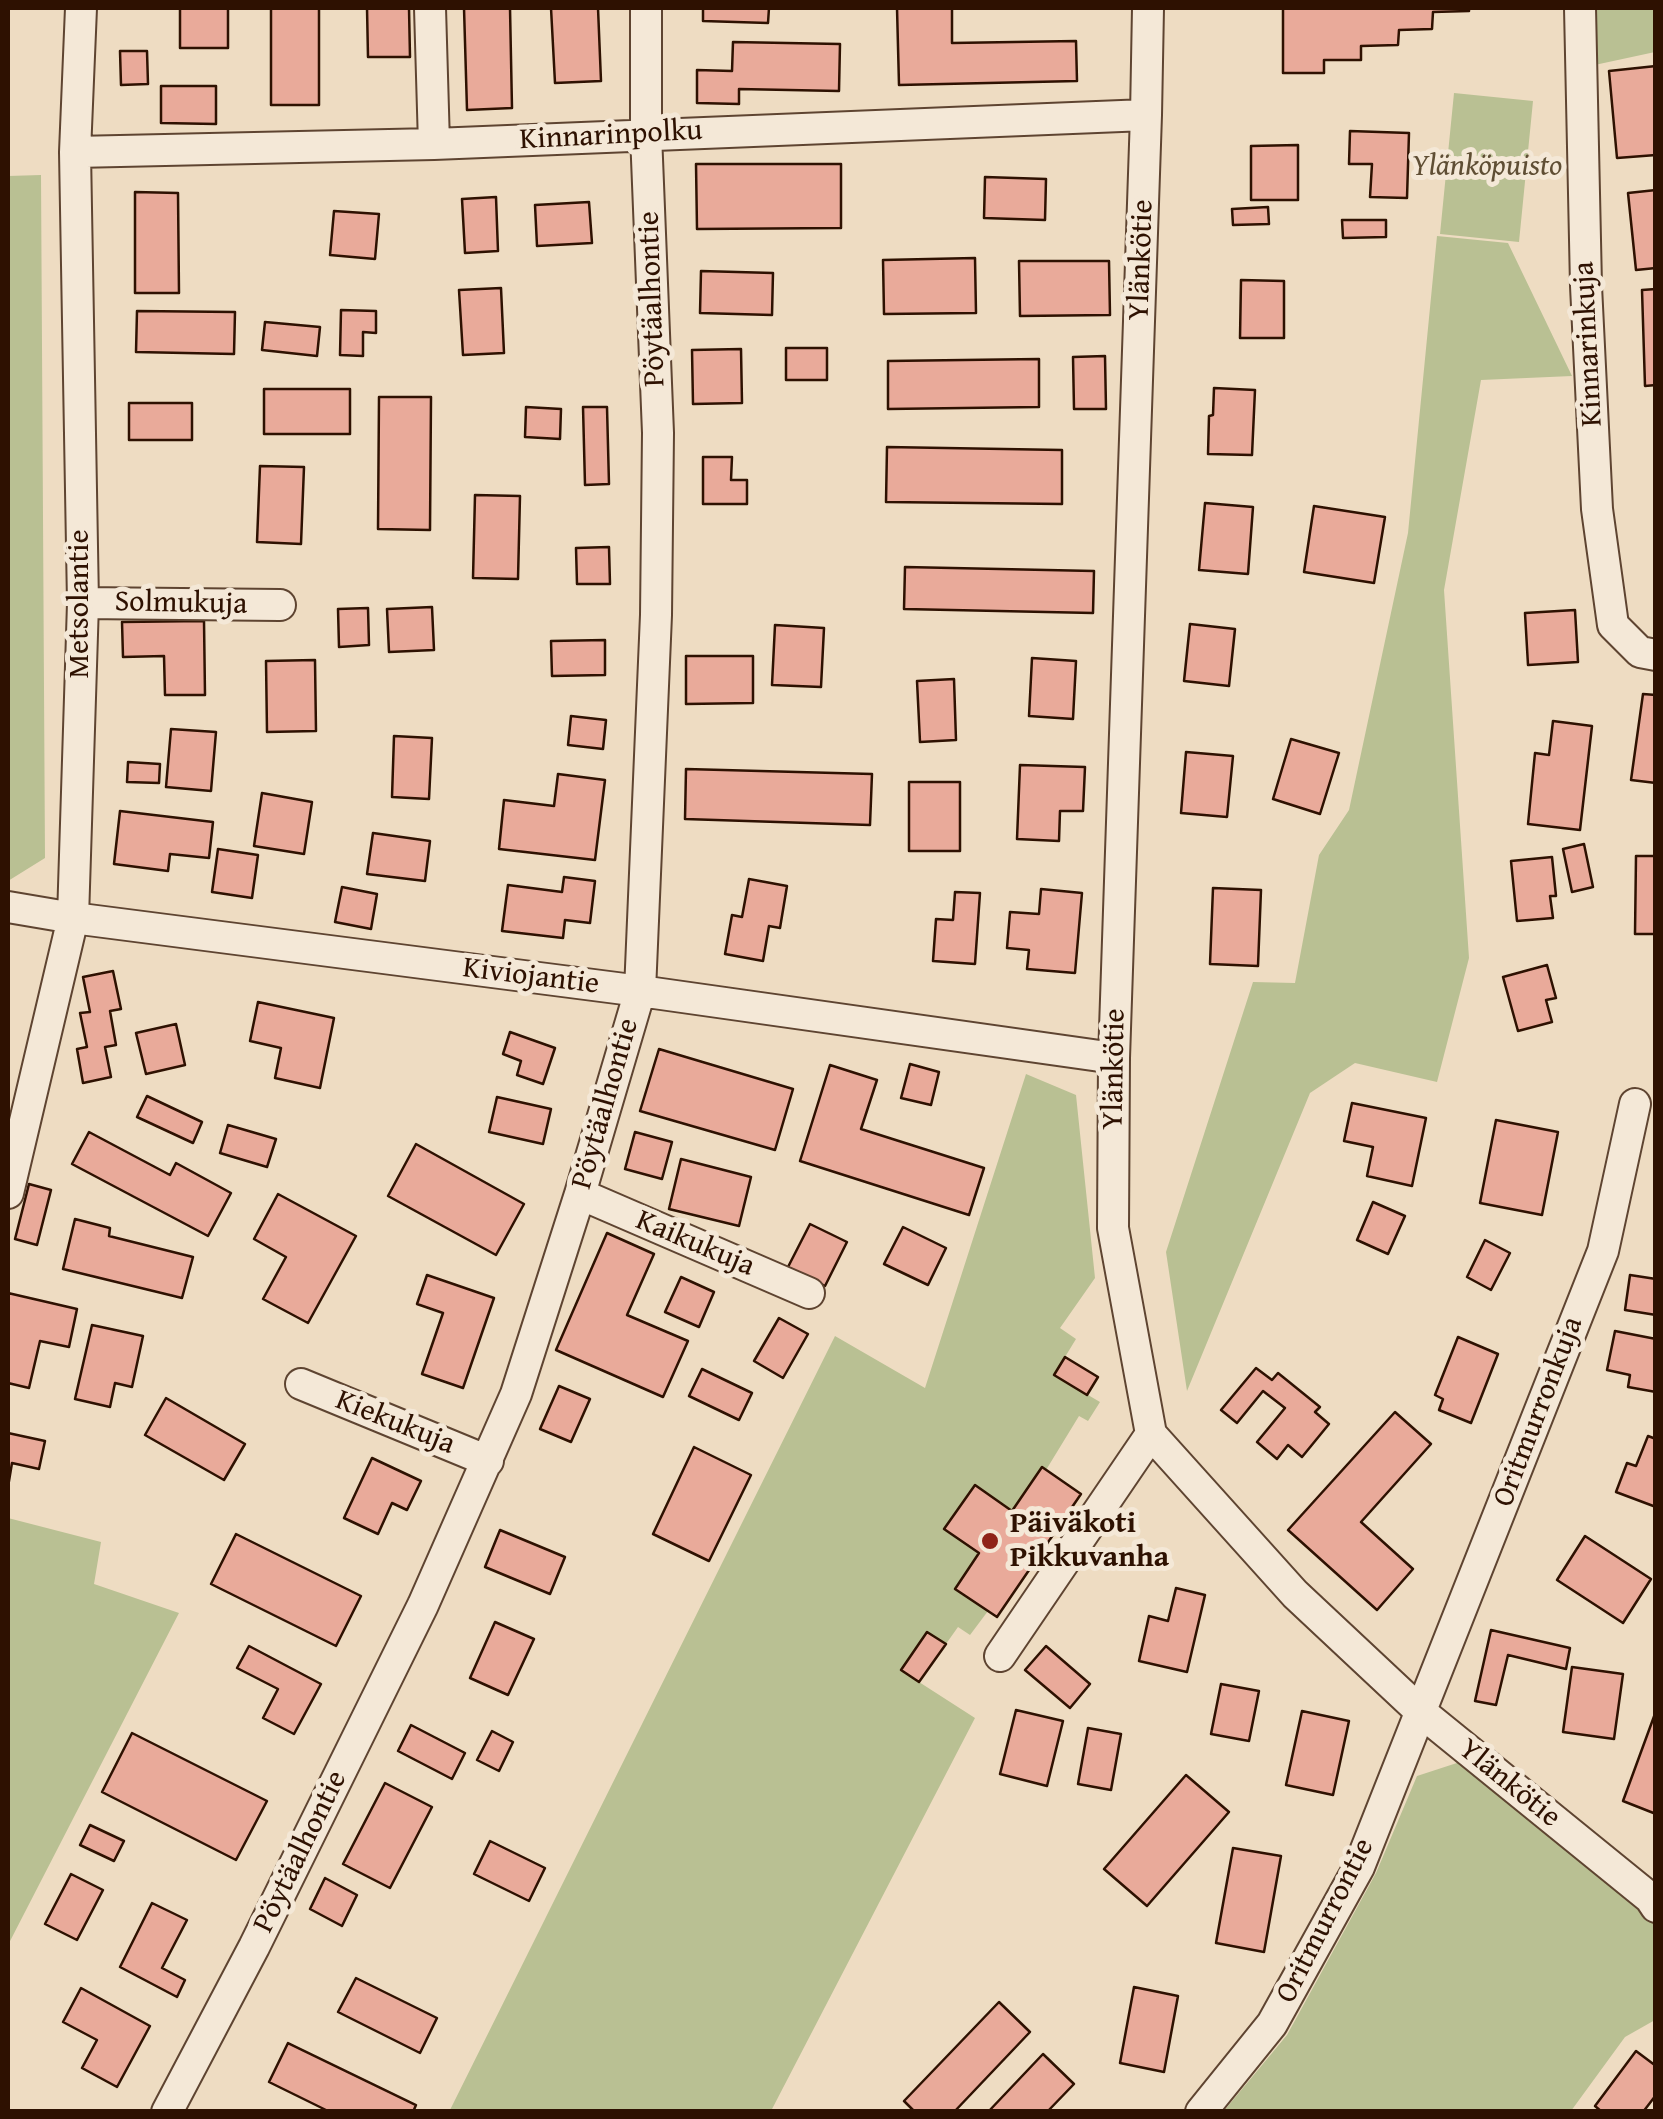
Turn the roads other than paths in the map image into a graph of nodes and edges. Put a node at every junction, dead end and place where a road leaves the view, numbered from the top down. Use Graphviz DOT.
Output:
graph roads {
  1 [pos="80,8"];
  2 [pos="430,8"];
  3 [pos="646,8"];
  4 [pos="1148,8"];
  5 [pos="1580,8"];
  6 [pos="1146,114"];
  7 [pos="646,134"];
  8 [pos="434,144"];
  9 [pos="75,152"];
  10 [pos="82,602"];
  11 [pos="280,605"];
  12 [pos="1656,655"];
  13 [pos="8,907"];
  14 [pos="72,918"];
  15 [pos="640,991"];
  16 [pos="1114,1058"];
  17 [pos="1635,1104"];
  18 [pos="8,1193"];
  19 [pos="580,1194"];
  20 [pos="809,1293"];
  21 [pos="301,1384"];
  22 [pos="1151,1434"];
  23 [pos="488,1461"];
  24 [pos="1000,1656"];
  25 [pos="1421,1712"];
  26 [pos="1656,1908"];
  27 [pos="167,2112"];
  28 [pos="1200,2112"];
  1 -- 9 [label="street, Metsolantie"];
  2 -- 8 [label="street"];
  3 -- 7 [label="street, Pöytäalhontie"];
  4 -- 6 [label="street, Ylänkötie"];
  5 -- 12 [label="street, Kinnarinkuja"];
  6 -- 7 [label="street, Kinnarinpolku"];
  6 -- 16 [label="street, Ylänkötie"];
  7 -- 8 [label="street, Kinnarinpolku"];
  7 -- 15 [label="street, Pöytäalhontie"];
  8 -- 9 [label="street, Kinnarinpolku"];
  9 -- 10 [label="street, Metsolantie"];
  10 -- 11 [label="street, Solmukuja"];
  10 -- 14 [label="street, Metsolantie"];
  13 -- 14 [label="street, Kiviojantie"];
  14 -- 15 [label="street, Kiviojantie"];
  14 -- 18 [label="street, Metsolantie"];
  15 -- 16 [label="street, Kiviojantie"];
  15 -- 19 [label="street, Pöytäalhontie"];
  16 -- 22 [label="street, Ylänkötie"];
  17 -- 25 [label="street, Oritmurronkuja"];
  19 -- 20 [label="street, Kaikukuja"];
  19 -- 23 [label="street, Pöytäalhontie"];
  21 -- 23 [label="street, Kiekukuja"];
  22 -- 24 [label="street"];
  22 -- 25 [label="street, Ylänkötie"];
  23 -- 27 [label="street, Pöytäalhontie"];
  25 -- 26 [label="street, Ylänkötie"];
  25 -- 28 [label="street, Oritmurrontie"];
}
